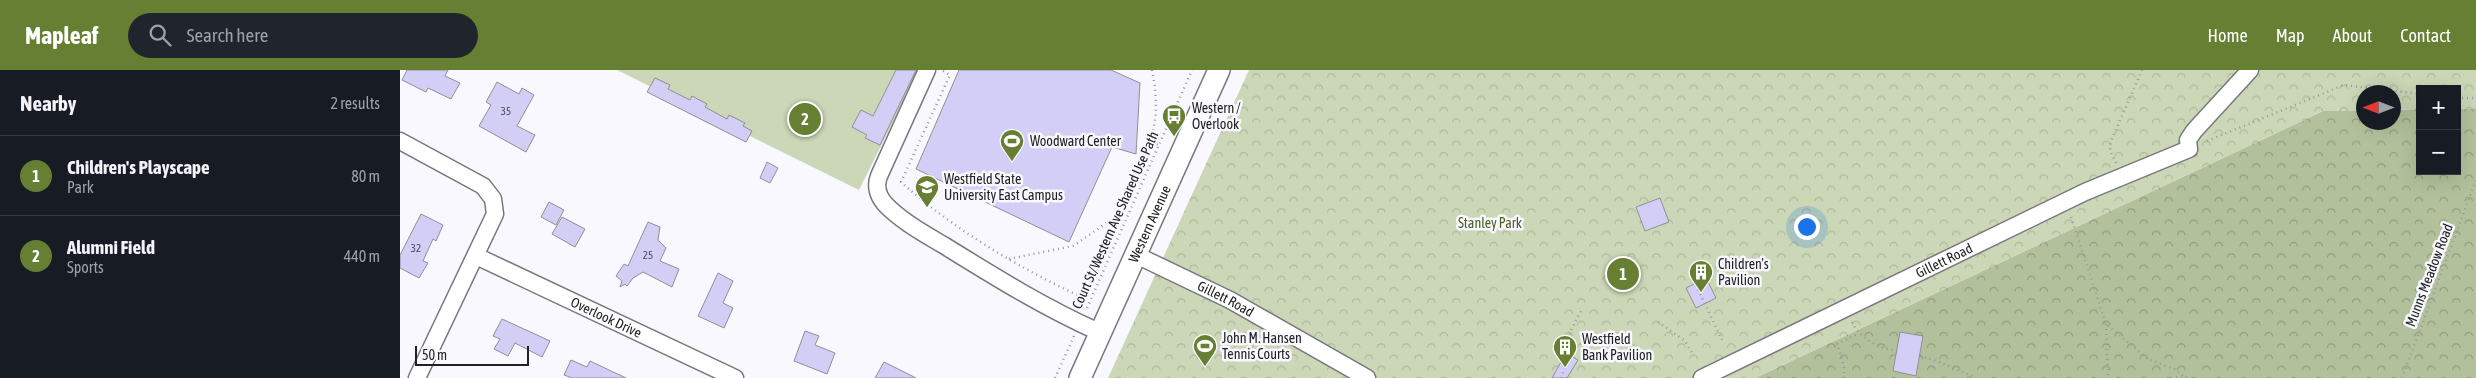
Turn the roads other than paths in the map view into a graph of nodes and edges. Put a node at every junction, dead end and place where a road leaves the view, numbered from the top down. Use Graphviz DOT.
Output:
graph roads {
  1 [pos="927,70"];
  2 [pos="2250,70"];
  3 [pos="1217,71"];
  4 [pos="400,141"];
  5 [pos="1134,254"];
  6 [pos="476,256"];
  7 [pos="1089,328"];
  8 [pos="417,378"];
  9 [pos="735,378"];
  10 [pos="1080,378"];
  11 [pos="1367,378"];
  12 [pos="1702,378"];
  1 -- 7 [label="street"];
  2 -- 12 [label="street, Gillett Road"];
  3 -- 5 [label="main road, Western Avenue"];
  4 -- 6 [label="street"];
  5 -- 7 [label="main road, Western Avenue"];
  5 -- 11 [label="street, Gillett Road"];
  6 -- 8 [label="street"];
  6 -- 9 [label="street, Overlook Drive"];
  7 -- 10 [label="main road, Western Avenue"];
}
